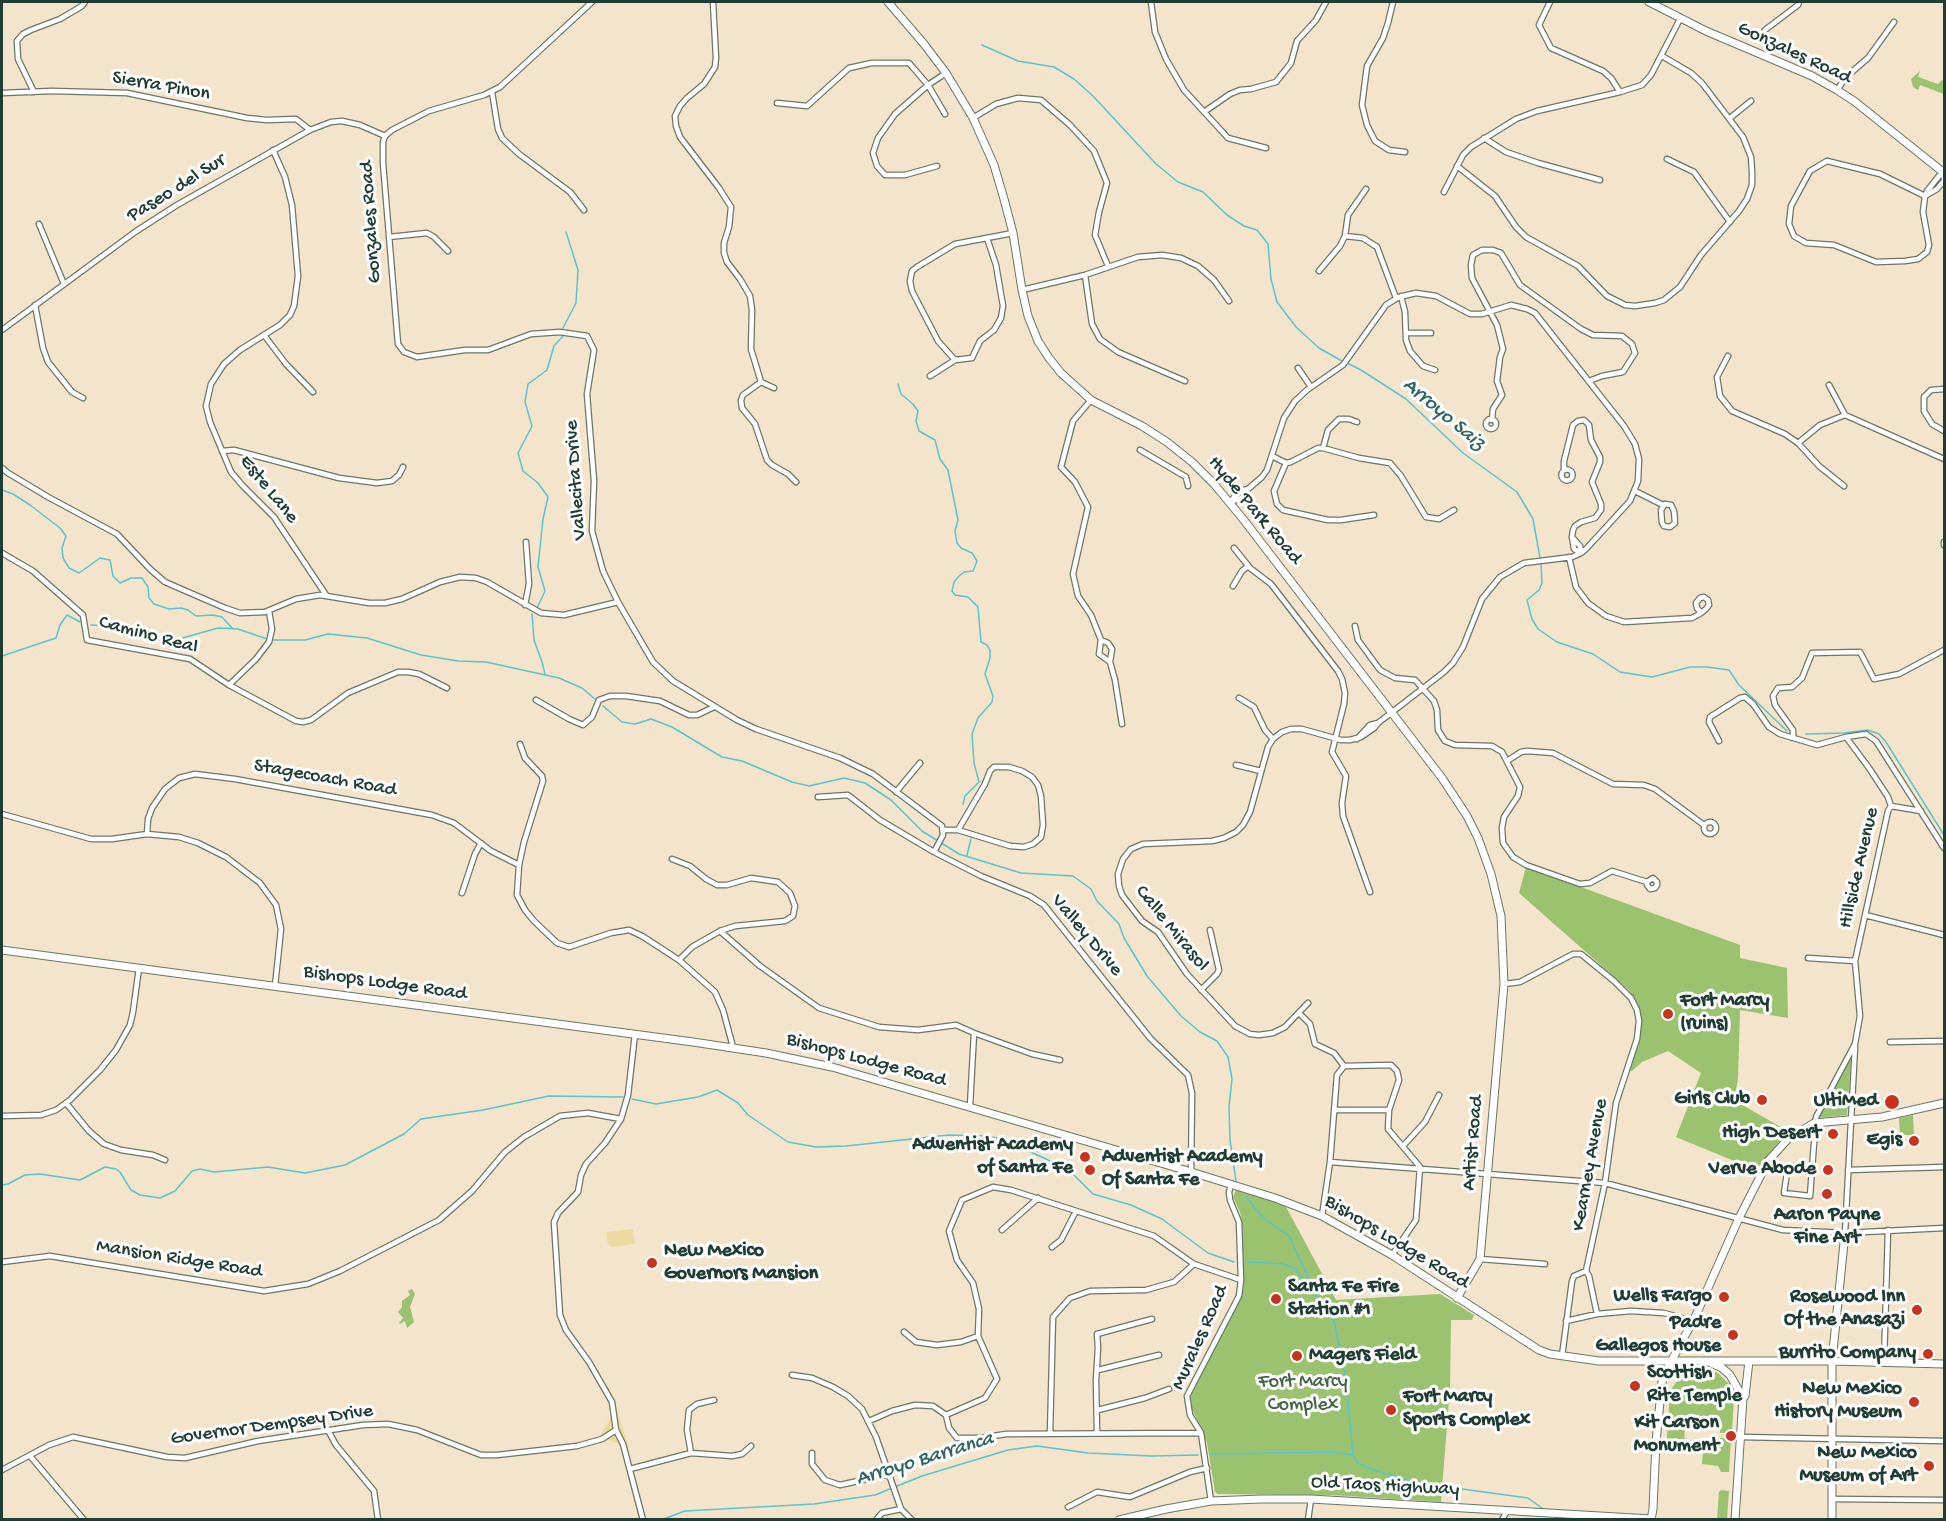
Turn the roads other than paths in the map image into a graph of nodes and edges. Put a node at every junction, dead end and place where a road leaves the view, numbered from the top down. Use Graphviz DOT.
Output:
graph roads {
  1 [pos="85,2"];
  2 [pos="592,2"];
  3 [pos="712,2"];
  4 [pos="888,2"];
  5 [pos="1151,2"];
  6 [pos="1326,2"];
  7 [pos="1393,2"];
  8 [pos="1550,2"];
  9 [pos="1650,2"];
  10 [pos="1799,2"];
  11 [pos="1680,19"];
  12 [pos="1894,22"];
  13 [pos="1766,30"];
  14 [pos="1662,56"];
  15 [pos="946,73"];
  16 [pos="928,85"];
  17 [pos="1837,90"];
  18 [pos="34,92"];
  19 [pos="492,92"];
  20 [pos="1620,92"];
  21 [pos="2,93"];
  22 [pos="1751,101"];
  23 [pos="777,103"];
  24 [pos="1204,112"];
  25 [pos="945,114"];
  26 [pos="973,118"];
  27 [pos="1730,118"];
  28 [pos="310,130"];
  29 [pos="385,136"];
  30 [pos="1484,138"];
  31 [pos="1266,148"];
  32 [pos="273,150"];
  33 [pos="1405,152"];
  34 [pos="1667,159"];
  35 [pos="938,166"];
  36 [pos="1457,166"];
  37 [pos="1944,173"];
  38 [pos="1600,180"];
  39 [pos="1366,189"];
  40 [pos="1444,192"];
  41 [pos="1925,196"];
  42 [pos="584,210"];
  43 [pos="1730,222"];
  44 [pos="39,224"];
  45 [pos="1013,233"];
  46 [pos="1345,236"];
  47 [pos="389,237"];
  48 [pos="987,238"];
  49 [pos="448,251"];
  50 [pos="1108,266"];
  51 [pos="1319,271"];
  52 [pos="1085,275"];
  53 [pos="64,284"];
  54 [pos="1022,290"];
  55 [pos="1399,297"];
  56 [pos="1229,301"];
  57 [pos="35,305"];
  58 [pos="1490,311"];
  59 [pos="2,330"];
  60 [pos="1406,333"];
  61 [pos="1431,333"];
  62 [pos="531,334"];
  63 [pos="264,335"];
  64 [pos="1728,356"];
  65 [pos="955,360"];
  66 [pos="1298,368"];
  67 [pos="1435,370"];
  68 [pos="930,376"];
  69 [pos="1185,381"];
  70 [pos="1590,381"];
  71 [pos="761,382"];
  72 [pos="1829,385"];
  73 [pos="1311,387"];
  74 [pos="774,388"];
  75 [pos="1944,389"];
  76 [pos="313,392"];
  77 [pos="83,398"];
  78 [pos="1091,400"];
  79 [pos="1845,415"];
  80 [pos="1492,420"];
  81 [pos="1356,422"];
  82 [pos="1944,431"];
  83 [pos="1797,443"];
  84 [pos="1323,448"];
  85 [pos="1140,450"];
  86 [pos="222,451"];
  87 [pos="1272,456"];
  88 [pos="1944,459"];
  89 [pos="1286,463"];
  90 [pos="403,467"];
  91 [pos="1197,467"];
  92 [pos="2,468"];
  93 [pos="1564,470"];
  94 [pos="1186,477"];
  95 [pos="796,482"];
  96 [pos="1188,486"];
  97 [pos="1844,486"];
  98 [pos="1635,492"];
  99 [pos="1230,502"];
  100 [pos="1664,505"];
  101 [pos="1454,510"];
  102 [pos="1374,514"];
  103 [pos="526,542"];
  104 [pos="1234,548"];
  105 [pos="2,553"];
  106 [pos="1581,553"];
  107 [pos="1569,557"];
  108 [pos="1248,566"];
  109 [pos="1233,586"];
  110 [pos="326,595"];
  111 [pos="618,602"];
  112 [pos="525,605"];
  113 [pos="270,611"];
  114 [pos="1701,613"];
  115 [pos="1355,626"];
  116 [pos="1101,640"];
  117 [pos="1944,650"];
  118 [pos="1110,662"];
  119 [pos="229,685"];
  120 [pos="447,688"];
  121 [pos="1423,688"];
  122 [pos="1239,698"];
  123 [pos="536,700"];
  124 [pos="714,707"];
  125 [pos="1392,712"];
  126 [pos="1122,724"];
  127 [pos="1846,736"];
  128 [pos="1335,738"];
  129 [pos="1793,738"];
  130 [pos="1273,739"];
  131 [pos="1719,741"];
  132 [pos="520,744"];
  133 [pos="1507,761"];
  134 [pos="920,763"];
  135 [pos="1236,765"];
  136 [pos="1261,771"];
  137 [pos="896,792"];
  138 [pos="818,797"];
  139 [pos="2,805"];
  140 [pos="1892,806"];
  141 [pos="1921,811"];
  142 [pos="2,814"];
  143 [pos="1704,825"];
  144 [pos="943,830"];
  145 [pos="958,830"];
  146 [pos="147,834"];
  147 [pos="481,843"];
  148 [pos="1944,848"];
  149 [pos="934,852"];
  150 [pos="672,859"];
  151 [pos="519,865"];
  152 [pos="1647,882"];
  153 [pos="1370,892"];
  154 [pos="462,893"];
  155 [pos="1865,915"];
  156 [pos="1210,930"];
  157 [pos="720,931"];
  158 [pos="1944,935"];
  159 [pos="2,951"];
  160 [pos="1808,958"];
  161 [pos="679,960"];
  162 [pos="1855,961"];
  163 [pos="139,968"];
  164 [pos="1504,984"];
  165 [pos="275,986"];
  166 [pos="1201,990"];
  167 [pos="1308,1003"];
  168 [pos="1299,1013"];
  169 [pos="974,1033"];
  170 [pos="634,1034"];
  171 [pos="1944,1041"];
  172 [pos="1890,1042"];
  173 [pos="1855,1044"];
  174 [pos="733,1047"];
  175 [pos="1060,1060"];
  176 [pos="1344,1066"];
  177 [pos="1438,1095"];
  178 [pos="66,1103"];
  179 [pos="1944,1103"];
  180 [pos="970,1106"];
  181 [pos="1334,1110"];
  182 [pos="1389,1110"];
  183 [pos="2,1116"];
  184 [pos="621,1119"];
  185 [pos="1850,1121"];
  186 [pos="1814,1123"];
  187 [pos="1403,1146"];
  188 [pos="165,1160"];
  189 [pos="1330,1162"];
  190 [pos="1420,1167"];
  191 [pos="1812,1167"];
  192 [pos="1944,1167"];
  193 [pos="1848,1170"];
  194 [pos="1191,1172"];
  195 [pos="1488,1173"];
  196 [pos="1605,1183"];
  197 [pos="1231,1185"];
  198 [pos="1038,1198"];
  199 [pos="1076,1211"];
  200 [pos="1322,1216"];
  201 [pos="1739,1218"];
  202 [pos="1944,1228"];
  203 [pos="1002,1230"];
  204 [pos="1888,1230"];
  205 [pos="1845,1233"];
  206 [pos="1052,1247"];
  207 [pos="1392,1256"];
  208 [pos="1480,1259"];
  209 [pos="2,1262"];
  210 [pos="1194,1264"];
  211 [pos="1545,1264"];
  212 [pos="1587,1271"];
  213 [pos="1241,1280"];
  214 [pos="1457,1298"];
  215 [pos="1597,1314"];
  216 [pos="1152,1319"];
  217 [pos="1566,1321"];
  218 [pos="1693,1321"];
  219 [pos="904,1332"];
  220 [pos="978,1336"];
  221 [pos="1159,1355"];
  222 [pos="1562,1356"];
  223 [pos="1672,1361"];
  224 [pos="1708,1361"];
  225 [pos="1749,1361"];
  226 [pos="1832,1361"];
  227 [pos="1884,1363"];
  228 [pos="1944,1364"];
  229 [pos="1098,1370"];
  230 [pos="792,1375"];
  231 [pos="1169,1389"];
  232 [pos="1743,1398"];
  233 [pos="714,1400"];
  234 [pos="1098,1410"];
  235 [pos="946,1415"];
  236 [pos="870,1421"];
  237 [pos="615,1430"];
  238 [pos="329,1432"];
  239 [pos="1097,1433"];
  240 [pos="1201,1433"];
  241 [pos="1050,1434"];
  242 [pos="1740,1437"];
  243 [pos="1832,1438"];
  244 [pos="1944,1441"];
  245 [pos="751,1446"];
  246 [pos="812,1453"];
  247 [pos="691,1454"];
  248 [pos="30,1456"];
  249 [pos="1207,1468"];
  250 [pos="630,1469"];
  251 [pos="2,1470"];
  252 [pos="890,1474"];
  253 [pos="1311,1499"];
  254 [pos="1832,1499"];
  255 [pos="1944,1500"];
  256 [pos="1211,1501"];
  257 [pos="1068,1507"];
  258 [pos="902,1509"];
  259 [pos="1507,1511"];
  260 [pos="1530,1516"];
  261 [pos="1651,1519"];
  262 [pos="84,1520"];
  263 [pos="378,1520"];
  264 [pos="643,1520"];
  265 [pos="876,1520"];
  266 [pos="912,1520"];
  267 [pos="1119,1520"];
  268 [pos="1308,1520"];
  269 [pos="1502,1520"];
  270 [pos="1736,1520"];
  271 [pos="1832,1520"];
  1 -- 18 [label="street"];
  2 -- 19 [label="street, Gonzales Road"];
  3 -- 71 [label="street"];
  4 -- 15 [label="street, Hyde Park Road"];
  5 -- 24 [label="street"];
  6 -- 24 [label="street"];
  7 -- 33 [label="street"];
  8 -- 20 [label="street"];
  9 -- 11 [label="street, Gonzales Road"];
  10 -- 13 [label="street"];
  11 -- 14 [label="street"];
  11 -- 17 [label="street, Gonzales Road"];
  12 -- 17 [label="street"];
  14 -- 20 [label="street"];
  14 -- 27 [label="street"];
  15 -- 16 [label="street"];
  15 -- 26 [label="street, Hyde Park Road"];
  16 -- 23 [label="street"];
  16 -- 25 [label="street"];
  16 -- 35 [label="street"];
  17 -- 37 [label="street, Gonzales Road"];
  18 -- 21 [label="street, Sierra Pinon"];
  18 -- 28 [label="street, Sierra Pinon"];
  19 -- 29 [label="street, Gonzales Road"];
  19 -- 42 [label="street"];
  20 -- 30 [label="street"];
  22 -- 27 [label="street"];
  24 -- 31 [label="street"];
  26 -- 45 [label="street, Hyde Park Road"];
  26 -- 50 [label="street"];
  27 -- 43 [label="street"];
  28 -- 29 [label="street, Paseo del Sur"];
  28 -- 32 [label="street, Paseo del Sur"];
  29 -- 47 [label="street, Gonzales Road"];
  30 -- 36 [label="street"];
  30 -- 38 [label="street"];
  32 -- 53 [label="street, Paseo del Sur"];
  32 -- 63 [label="street, Este Lane"];
  34 -- 43 [label="street"];
  36 -- 40 [label="street"];
  36 -- 43 [label="street"];
  37 -- 41 [label="street"];
  39 -- 46 [label="street"];
  41 -- 41 [label="street"];
  44 -- 53 [label="street"];
  45 -- 48 [label="street"];
  45 -- 54 [label="street, Hyde Park Road"];
  46 -- 51 [label="street"];
  46 -- 55 [label="street"];
  47 -- 49 [label="street"];
  47 -- 62 [label="street, Gonzales Road"];
  48 -- 65 [label="street"];
  48 -- 65 [label="street"];
  50 -- 52 [label="street"];
  50 -- 56 [label="street"];
  52 -- 54 [label="street"];
  52 -- 69 [label="street"];
  53 -- 57 [label="street, Paseo del Sur"];
  54 -- 78 [label="street, Hyde Park Road"];
  55 -- 58 [label="street"];
  55 -- 60 [label="street"];
  55 -- 73 [label="street"];
  57 -- 59 [label="street, Paseo del Sur"];
  57 -- 77 [label="street"];
  58 -- 70 [label="street"];
  58 -- 70 [label="street"];
  58 -- 80 [label="street"];
  60 -- 61 [label="street"];
  60 -- 67 [label="street"];
  62 -- 111 [label="street, Vallecita Drive"];
  63 -- 76 [label="street"];
  63 -- 86 [label="street, Este Lane"];
  64 -- 83 [label="street"];
  65 -- 68 [label="street"];
  66 -- 73 [label="street"];
  70 -- 98 [label="street"];
  71 -- 74 [label="street"];
  71 -- 95 [label="street"];
  72 -- 79 [label="street"];
  73 -- 87 [label="street"];
  75 -- 82 [label="street"];
  78 -- 91 [label="street, Hyde Park Road"];
  78 -- 116 [label="street"];
  79 -- 83 [label="street"];
  79 -- 88 [label="street"];
  81 -- 84 [label="street"];
  83 -- 97 [label="street"];
  84 -- 89 [label="street"];
  84 -- 101 [label="street"];
  85 -- 94 [label="street"];
  86 -- 90 [label="street"];
  86 -- 110 [label="street, Este Lane"];
  87 -- 89 [label="street"];
  87 -- 99 [label="street"];
  89 -- 102 [label="street"];
  91 -- 94 [label="street"];
  91 -- 99 [label="street, Hyde Park Road"];
  92 -- 113 [label="street"];
  93 -- 106 [label="street"];
  94 -- 96 [label="street"];
  98 -- 100 [label="street"];
  98 -- 106 [label="street"];
  99 -- 125 [label="street, Hyde Park Road"];
  100 -- 100 [label="street"];
  103 -- 112 [label="street"];
  104 -- 108 [label="street"];
  105 -- 119 [label="street, Camino Real"];
  106 -- 107 [label="street"];
  107 -- 114 [label="street"];
  107 -- 121 [label="street"];
  108 -- 109 [label="street"];
  108 -- 128 [label="street"];
  110 -- 112 [label="street"];
  110 -- 113 [label="street"];
  111 -- 112 [label="street"];
  111 -- 124 [label="street, Vallecita Drive"];
  113 -- 119 [label="street"];
  115 -- 121 [label="street"];
  116 -- 118 [label="street"];
  116 -- 118 [label="street"];
  117 -- 129 [label="street"];
  118 -- 126 [label="street"];
  119 -- 120 [label="street"];
  121 -- 125 [label="street"];
  121 -- 133 [label="street"];
  122 -- 130 [label="street"];
  123 -- 124 [label="street"];
  124 -- 137 [label="street, Vallecita Drive"];
  125 -- 128 [label="street"];
  125 -- 164 [label="street, Hyde Park Road"];
  127 -- 129 [label="street"];
  127 -- 140 [label="street, Hillside Avenue"];
  127 -- 141 [label="street"];
  128 -- 130 [label="street"];
  128 -- 153 [label="street"];
  129 -- 131 [label="street"];
  130 -- 136 [label="street, Calle Mirasol"];
  132 -- 151 [label="street"];
  133 -- 143 [label="street"];
  133 -- 152 [label="street"];
  134 -- 137 [label="street"];
  135 -- 136 [label="street"];
  136 -- 166 [label="street, Calle Mirasol"];
  137 -- 144 [label="street, Vallecita Drive"];
  138 -- 149 [label="street, Valley Drive"];
  139 -- 142 [label="street"];
  140 -- 141 [label="street"];
  140 -- 155 [label="street, Hillside Avenue"];
  141 -- 148 [label="street"];
  142 -- 146 [label="street"];
  144 -- 145 [label="street"];
  144 -- 149 [label="street"];
  145 -- 145 [label="street"];
  146 -- 147 [label="street, Stagecoach Road"];
  146 -- 165 [label="street"];
  147 -- 151 [label="street, Stagecoach Road"];
  147 -- 154 [label="street"];
  149 -- 194 [label="street, Valley Drive"];
  150 -- 157 [label="street"];
  151 -- 161 [label="street"];
  155 -- 158 [label="street"];
  155 -- 162 [label="street, Hillside Avenue"];
  156 -- 166 [label="street"];
  157 -- 161 [label="street"];
  157 -- 169 [label="street"];
  159 -- 163 [label="street, Bishops Lodge Road"];
  160 -- 162 [label="street"];
  161 -- 174 [label="street"];
  162 -- 173 [label="street, Hillside Avenue"];
  163 -- 165 [label="street, Bishops Lodge Road"];
  163 -- 178 [label="street"];
  164 -- 195 [label="street, Artist Road"];
  164 -- 196 [label="street, Kearney Avenue"];
  165 -- 170 [label="street, Bishops Lodge Road"];
  166 -- 168 [label="street, Calle Mirasol"];
  167 -- 168 [label="street, Calle Mirasol"];
  168 -- 176 [label="street"];
  169 -- 175 [label="street"];
  169 -- 180 [label="street"];
  170 -- 174 [label="street, Bishops Lodge Road"];
  170 -- 184 [label="street"];
  171 -- 172 [label="street"];
  173 -- 185 [label="street"];
  173 -- 186 [label="street, Hillside Avenue"];
  174 -- 180 [label="street, Bishops Lodge Road"];
  176 -- 181 [label="street"];
  176 -- 182 [label="street"];
  177 -- 187 [label="street"];
  178 -- 183 [label="street"];
  178 -- 188 [label="street"];
  179 -- 185 [label="street"];
  180 -- 194 [label="street, Bishops Lodge Road"];
  181 -- 182 [label="street"];
  181 -- 189 [label="street"];
  182 -- 187 [label="street"];
  184 -- 209 [label="street, Mansion Ridge Road"];
  184 -- 237 [label="street"];
  185 -- 186 [label="street"];
  185 -- 193 [label="street"];
  186 -- 191 [label="street"];
  186 -- 201 [label="street"];
  187 -- 190 [label="street"];
  189 -- 190 [label="street"];
  189 -- 200 [label="street"];
  190 -- 195 [label="street"];
  190 -- 207 [label="street"];
  191 -- 191 [label="street"];
  192 -- 193 [label="street"];
  193 -- 205 [label="street"];
  194 -- 197 [label="street, Bishops Lodge Road"];
  195 -- 196 [label="street"];
  195 -- 208 [label="street, Artist Road"];
  196 -- 201 [label="street"];
  196 -- 212 [label="street, Kearney Avenue"];
  197 -- 200 [label="street, Bishops Lodge Road"];
  197 -- 213 [label="street, Murales Road"];
  198 -- 199 [label="street"];
  198 -- 203 [label="street"];
  198 -- 220 [label="street"];
  199 -- 206 [label="street"];
  199 -- 210 [label="street"];
  200 -- 207 [label="street, Bishops Lodge Road"];
  201 -- 205 [label="street"];
  201 -- 218 [label="street"];
  202 -- 204 [label="street"];
  204 -- 205 [label="street"];
  204 -- 227 [label="street"];
  205 -- 226 [label="street"];
  207 -- 214 [label="street, Bishops Lodge Road"];
  208 -- 211 [label="street"];
  208 -- 214 [label="street, Artist Road"];
  210 -- 213 [label="street"];
  210 -- 241 [label="street"];
  212 -- 215 [label="street, Kearney Avenue"];
  212 -- 217 [label="street"];
  213 -- 240 [label="street, Murales Road"];
  214 -- 222 [label="street, Bishops Lodge Road"];
  215 -- 217 [label="street"];
  215 -- 218 [label="street"];
  216 -- 229 [label="street"];
  217 -- 222 [label="street"];
  218 -- 223 [label="street"];
  219 -- 220 [label="street"];
  220 -- 235 [label="street"];
  221 -- 229 [label="street"];
  222 -- 223 [label="street, Bishops Lodge Road"];
  223 -- 224 [label="street, Bishops Lodge Road"];
  223 -- 261 [label="street"];
  224 -- 225 [label="street, Bishops Lodge Road"];
  224 -- 232 [label="street"];
  225 -- 226 [label="street, Bishops Lodge Road"];
  225 -- 232 [label="street"];
  226 -- 227 [label="street, Bishops Lodge Road"];
  226 -- 243 [label="street"];
  227 -- 228 [label="street, Bishops Lodge Road"];
  229 -- 234 [label="street"];
  230 -- 236 [label="street"];
  231 -- 234 [label="street"];
  232 -- 242 [label="street"];
  233 -- 247 [label="street"];
  234 -- 239 [label="street"];
  235 -- 236 [label="street"];
  235 -- 241 [label="street"];
  236 -- 252 [label="street"];
  237 -- 238 [label="street, Governor Dempsey Drive"];
  237 -- 250 [label="street"];
  238 -- 248 [label="street, Governor Dempsey Drive"];
  238 -- 263 [label="street"];
  239 -- 240 [label="street"];
  239 -- 241 [label="street"];
  240 -- 249 [label="street, Murales Road"];
  242 -- 243 [label="street"];
  242 -- 270 [label="street"];
  243 -- 244 [label="street"];
  243 -- 254 [label="street"];
  245 -- 247 [label="street"];
  246 -- 252 [label="street"];
  247 -- 250 [label="street"];
  248 -- 251 [label="street, Governor Dempsey Drive"];
  248 -- 262 [label="street"];
  249 -- 256 [label="street, Murales Road"];
  249 -- 257 [label="street"];
  250 -- 264 [label="street"];
  252 -- 258 [label="street"];
  253 -- 256 [label="street, Old Taos Highway"];
  253 -- 259 [label="street, Old Taos Highway"];
  253 -- 268 [label="street"];
  254 -- 255 [label="street"];
  254 -- 271 [label="street"];
  256 -- 267 [label="street, Old Taos Highway"];
  258 -- 265 [label="street"];
  258 -- 266 [label="street"];
  259 -- 260 [label="street, Old Taos Highway"];
  259 -- 269 [label="street"];
  260 -- 261 [label="street, Old Taos Highway"];
}
